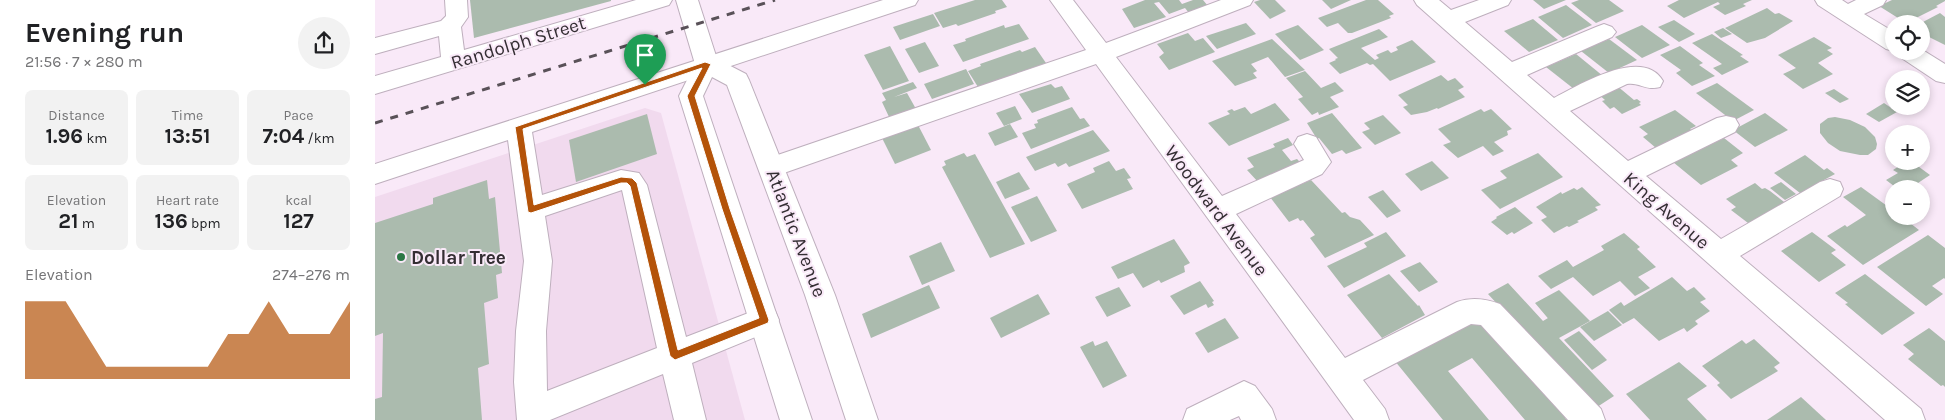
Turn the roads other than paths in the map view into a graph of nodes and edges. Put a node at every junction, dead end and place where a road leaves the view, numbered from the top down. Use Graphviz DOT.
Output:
graph roads {
  1 [pos="456,0"];
  2 [pos="661,0"];
  3 [pos="907,0"];
  4 [pos="1061,0"];
  5 [pos="1242,0"];
  6 [pos="1425,0"];
  7 [pos="1499,0"];
  8 [pos="1826,0"];
  9 [pos="1875,0"];
  10 [pos="688,1"];
  11 [pos="1847,13"];
  12 [pos="1448,20"];
  13 [pos="449,26"];
  14 [pos="1604,32"];
  15 [pos="1885,37"];
  16 [pos="375,46"];
  17 [pos="1101,54"];
  18 [pos="1922,60"];
  19 [pos="454,62"];
  20 [pos="707,64"];
  21 [pos="1509,73"];
  22 [pos="1945,75"];
  23 [pos="1651,81"];
  24 [pos="375,85"];
  25 [pos="1552,110"];
  26 [pos="1726,125"];
  27 [pos="519,127"];
  28 [pos="1307,144"];
  29 [pos="772,167"];
  30 [pos="375,174"];
  31 [pos="1626,174"];
  32 [pos="1830,189"];
  33 [pos="531,210"];
  34 [pos="1217,212"];
  35 [pos="1719,255"];
  36 [pos="765,320"];
  37 [pos="675,356"];
  38 [pos="1340,376"];
  39 [pos="532,416"];
  40 [pos="690,420"];
  41 [pos="796,420"];
  42 [pos="862,420"];
  43 [pos="1199,420"];
  44 [pos="1260,420"];
  45 [pos="1373,420"];
  46 [pos="1589,420"];
  47 [pos="1909,420"];
  1 -- 13 [label="street"];
  2 -- 19 [label="street, Randolph Street"];
  3 -- 20 [label="street"];
  4 -- 17 [label="street, Woodward Avenue"];
  5 -- 17 [label="street"];
  6 -- 12 [label="street, King Avenue"];
  7 -- 12 [label="street"];
  8 -- 11 [label="street"];
  9 -- 11 [label="street"];
  10 -- 20 [label="street"];
  11 -- 15 [label="street"];
  12 -- 21 [label="street, King Avenue"];
  13 -- 16 [label="street"];
  13 -- 19 [label="street"];
  14 -- 21 [label="street"];
  17 -- 29 [label="street"];
  17 -- 34 [label="street, Woodward Avenue"];
  18 -- 22 [label="street"];
  19 -- 24 [label="street, Randolph Street"];
  20 -- 27 [label="street"];
  20 -- 29 [label="street, Atlantic Avenue"];
  20 -- 36 [label="street"];
  21 -- 25 [label="street, King Avenue"];
  23 -- 25 [label="street"];
  25 -- 31 [label="street, King Avenue"];
  26 -- 31 [label="street"];
  27 -- 30 [label="street"];
  27 -- 33 [label="street"];
  28 -- 34 [label="street"];
  29 -- 42 [label="street, Atlantic Avenue"];
  31 -- 35 [label="street, King Avenue"];
  32 -- 35 [label="street"];
  33 -- 37 [label="street"];
  33 -- 39 [label="street"];
  34 -- 38 [label="street, Woodward Avenue"];
  35 -- 47 [label="street, King Avenue"];
  36 -- 37 [label="street"];
  36 -- 41 [label="street"];
  37 -- 39 [label="street"];
  37 -- 40 [label="street"];
  38 -- 45 [label="street, Woodward Avenue"];
  38 -- 46 [label="street"];
  43 -- 44 [label="street"];
}
